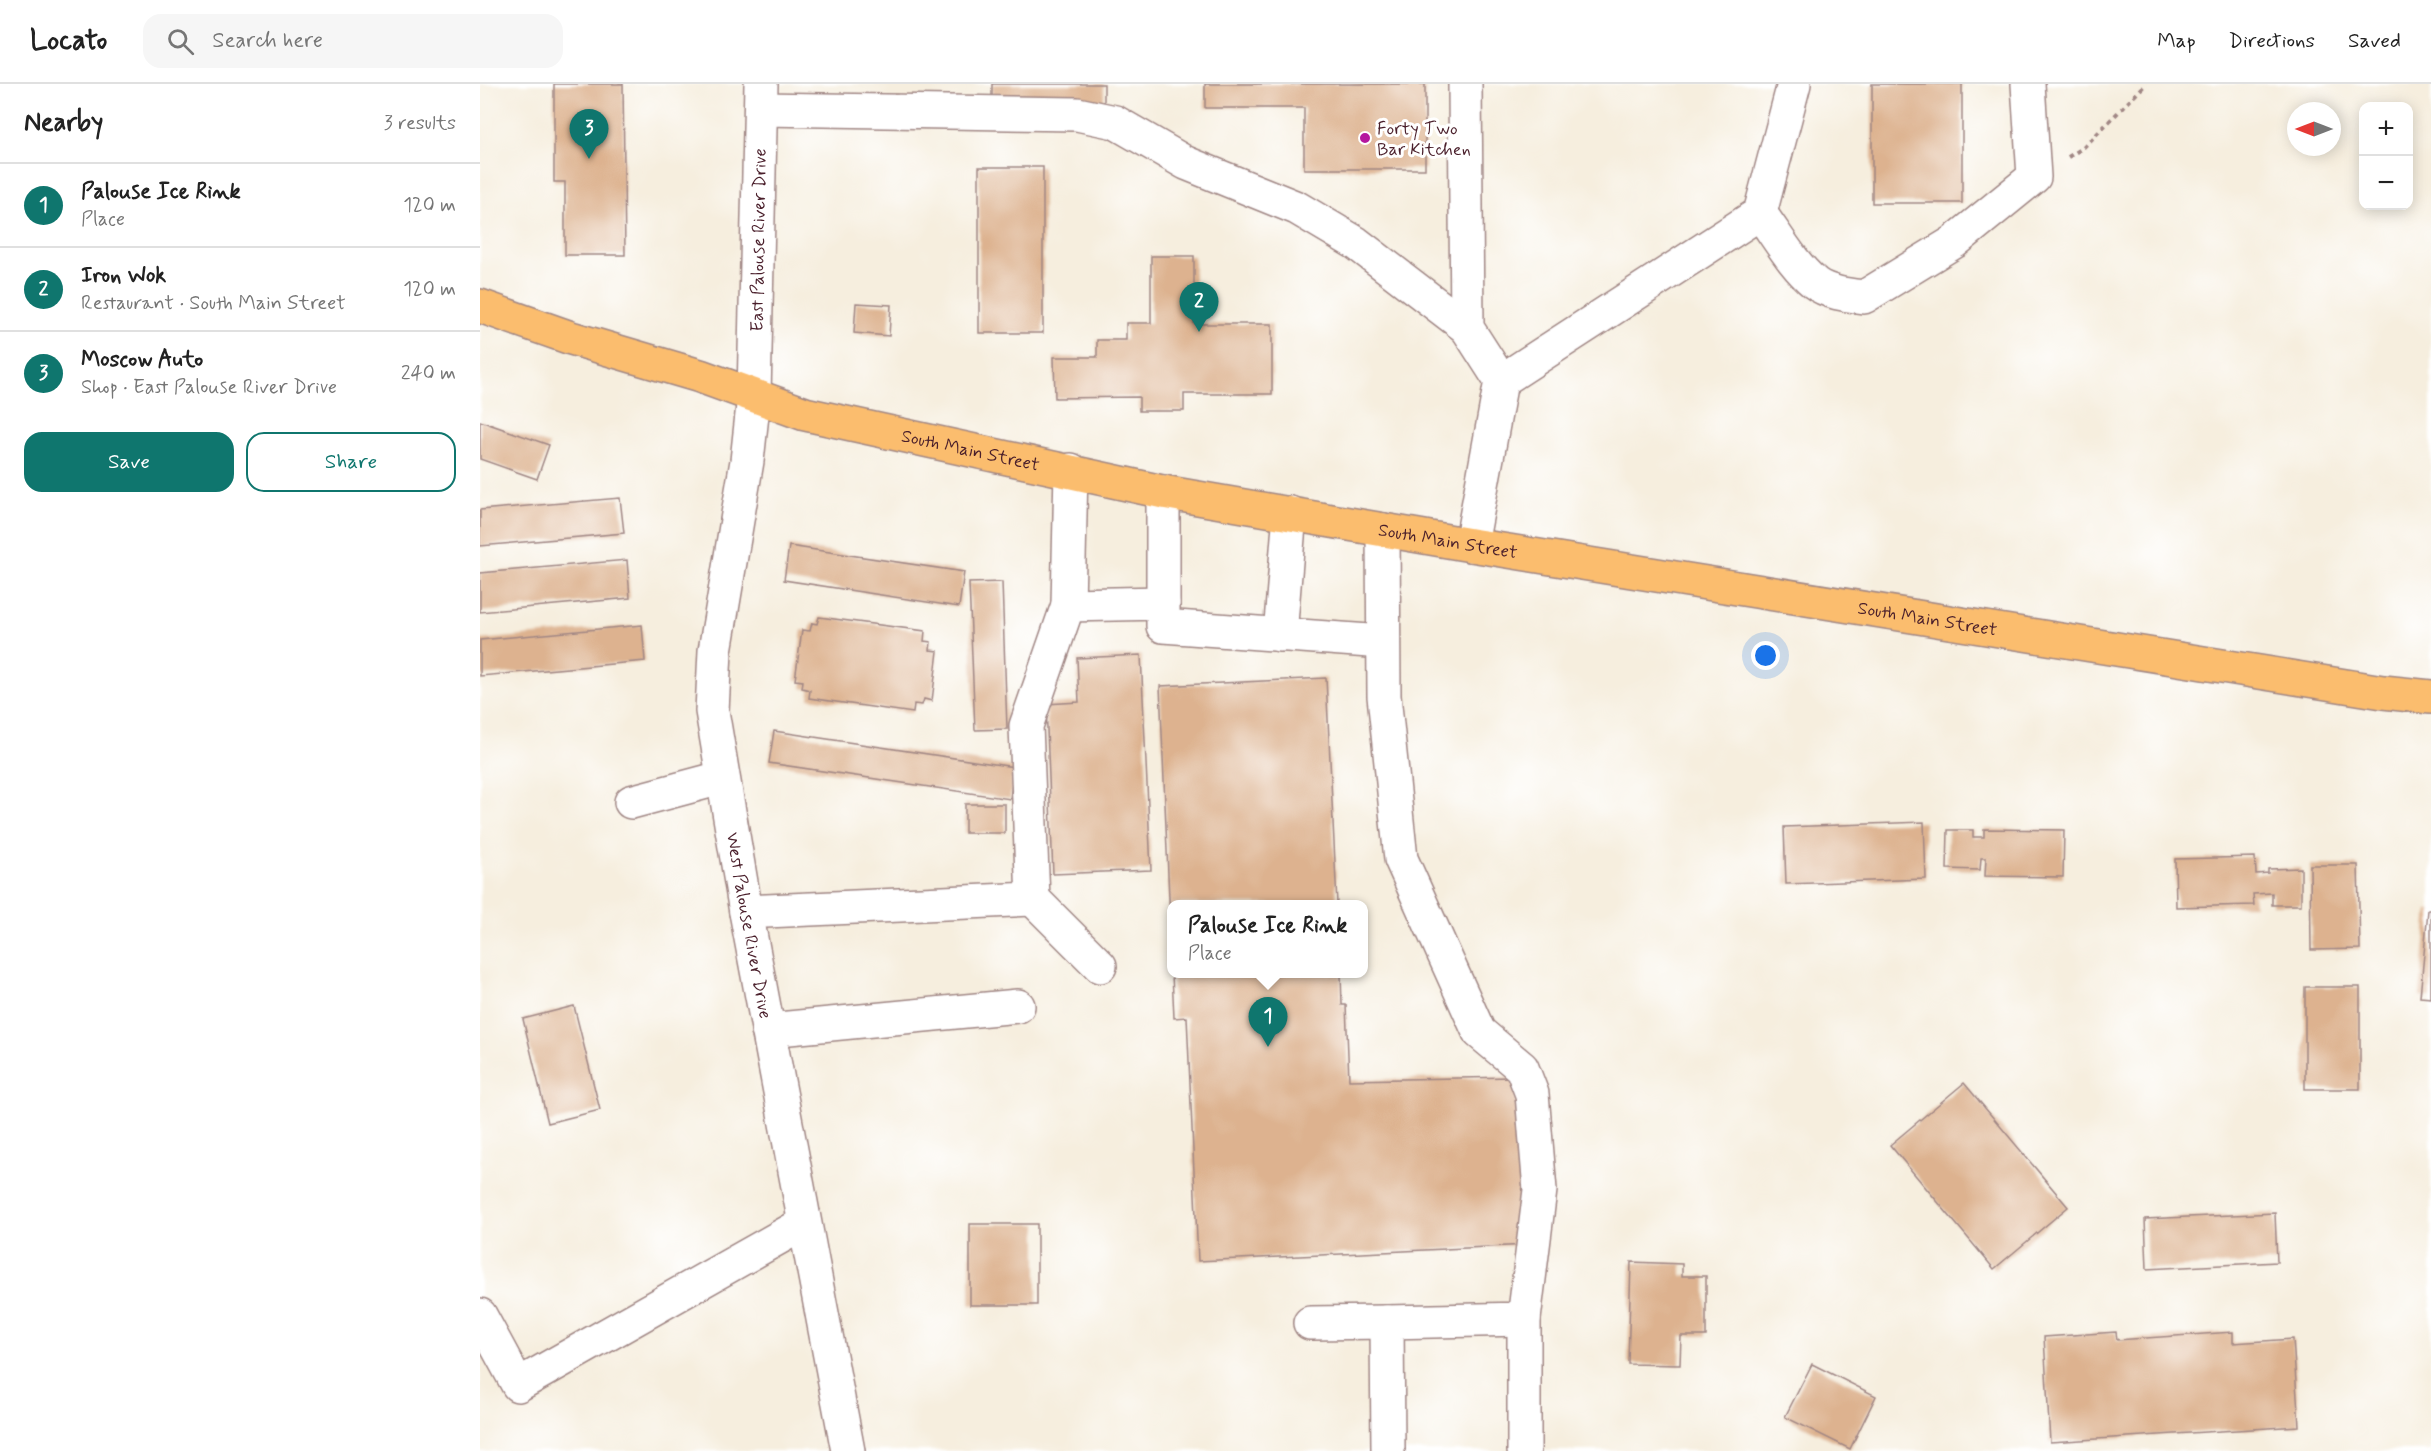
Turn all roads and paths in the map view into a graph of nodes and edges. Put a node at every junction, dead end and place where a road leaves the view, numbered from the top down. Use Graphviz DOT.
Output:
graph roads {
  1 [pos="1465,84"];
  2 [pos="1794,84"];
  3 [pos="2028,84"];
  4 [pos="2146,84"];
  5 [pos="761,96"];
  6 [pos="2034,177"];
  7 [pos="1760,213"];
  8 [pos="480,306"];
  9 [pos="1467,328"];
  10 [pos="1501,381"];
  11 [pos="754,396"];
  12 [pos="1071,470"];
  13 [pos="1163,492"];
  14 [pos="1290,513"];
  15 [pos="1383,530"];
  16 [pos="1471,545"];
  17 [pos="1163,603"];
  18 [pos="1068,605"];
  19 [pos="1280,635"];
  20 [pos="1383,642"];
  21 [pos="2431,698"];
  22 [pos="721,778"];
  23 [pos="631,802"];
  24 [pos="1033,899"];
  25 [pos="746,912"];
  26 [pos="1100,966"];
  27 [pos="1018,1006"];
  28 [pos="768,1030"];
  29 [pos="803,1224"];
  30 [pos="480,1315"];
  31 [pos="1524,1319"];
  32 [pos="1387,1322"];
  33 [pos="1310,1323"];
  34 [pos="848,1451"];
  35 [pos="1388,1451"];
  36 [pos="1524,1451"];
  1 -- 9 [label="street"];
  2 -- 7 [label="street"];
  3 -- 6 [label="street"];
  4 -- 6 [label="path"];
  5 -- 9 [label="street"];
  5 -- 11 [label="street, East Palouse River Drive"];
  6 -- 7 [label="street"];
  7 -- 10 [label="street"];
  8 -- 11 [label="highway, South Main Street"];
  9 -- 10 [label="street"];
  10 -- 16 [label="street"];
  11 -- 12 [label="highway, South Main Street"];
  11 -- 22 [label="street, West Palouse River Drive"];
  12 -- 13 [label="highway, South Main Street"];
  12 -- 18 [label="street"];
  13 -- 14 [label="highway, South Main Street"];
  13 -- 17 [label="street"];
  14 -- 15 [label="highway, South Main Street"];
  14 -- 19 [label="street"];
  15 -- 16 [label="highway, South Main Street"];
  15 -- 20 [label="street"];
  16 -- 21 [label="highway, South Main Street"];
  17 -- 18 [label="street"];
  17 -- 19 [label="street"];
  18 -- 24 [label="street"];
  19 -- 20 [label="street"];
  20 -- 31 [label="street"];
  22 -- 23 [label="street"];
  22 -- 25 [label="street, West Palouse River Drive"];
  24 -- 25 [label="street"];
  24 -- 26 [label="street"];
  25 -- 28 [label="street, West Palouse River Drive"];
  27 -- 28 [label="street"];
  28 -- 29 [label="street, West Palouse River Drive"];
  29 -- 30 [label="street"];
  29 -- 34 [label="street, West Palouse River Drive"];
  31 -- 32 [label="street"];
  31 -- 36 [label="street"];
  32 -- 33 [label="street"];
  32 -- 35 [label="street"];
}
